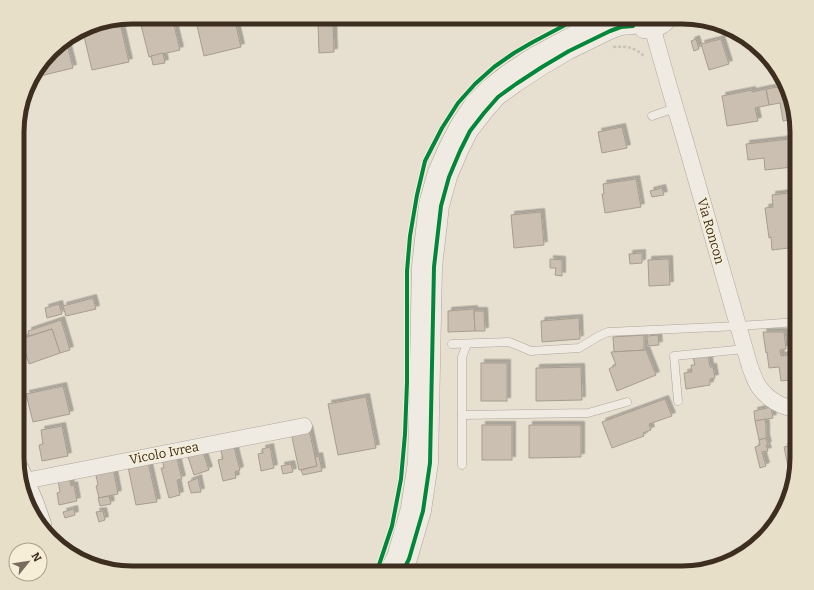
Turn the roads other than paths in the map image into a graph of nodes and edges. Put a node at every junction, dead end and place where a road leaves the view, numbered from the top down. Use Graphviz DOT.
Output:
graph roads {
  1 [pos="592,24"];
  2 [pos="625,24"];
  3 [pos="631,24"];
  4 [pos="665,24"];
  5 [pos="653,30"];
  6 [pos="675,108"];
  7 [pos="652,116"];
  8 [pos="790,322"];
  9 [pos="739,326"];
  10 [pos="452,344"];
  11 [pos="467,344"];
  12 [pos="745,349"];
  13 [pos="678,401"];
  14 [pos="627,402"];
  15 [pos="790,408"];
  16 [pos="462,415"];
  17 [pos="304,426"];
  18 [pos="462,465"];
  19 [pos="26,477"];
  20 [pos="390,566"];
  21 [pos="406,566"];
  1 -- 20 [label="street"];
  2 -- 21 [label="street"];
  3 -- 5 [label="street"];
  4 -- 5 [label="street"];
  5 -- 6 [label="street, Via Roncon"];
  6 -- 7 [label="lane"];
  6 -- 9 [label="street, Via Roncon"];
  8 -- 9 [label="lane"];
  9 -- 11 [label="lane"];
  9 -- 12 [label="street, Via Roncon"];
  10 -- 11 [label="lane"];
  11 -- 16 [label="lane"];
  12 -- 13 [label="lane"];
  12 -- 15 [label="street, Via Roncon"];
  14 -- 16 [label="lane"];
  16 -- 18 [label="lane"];
  17 -- 19 [label="street, Vicolo Ivrea"];
}
